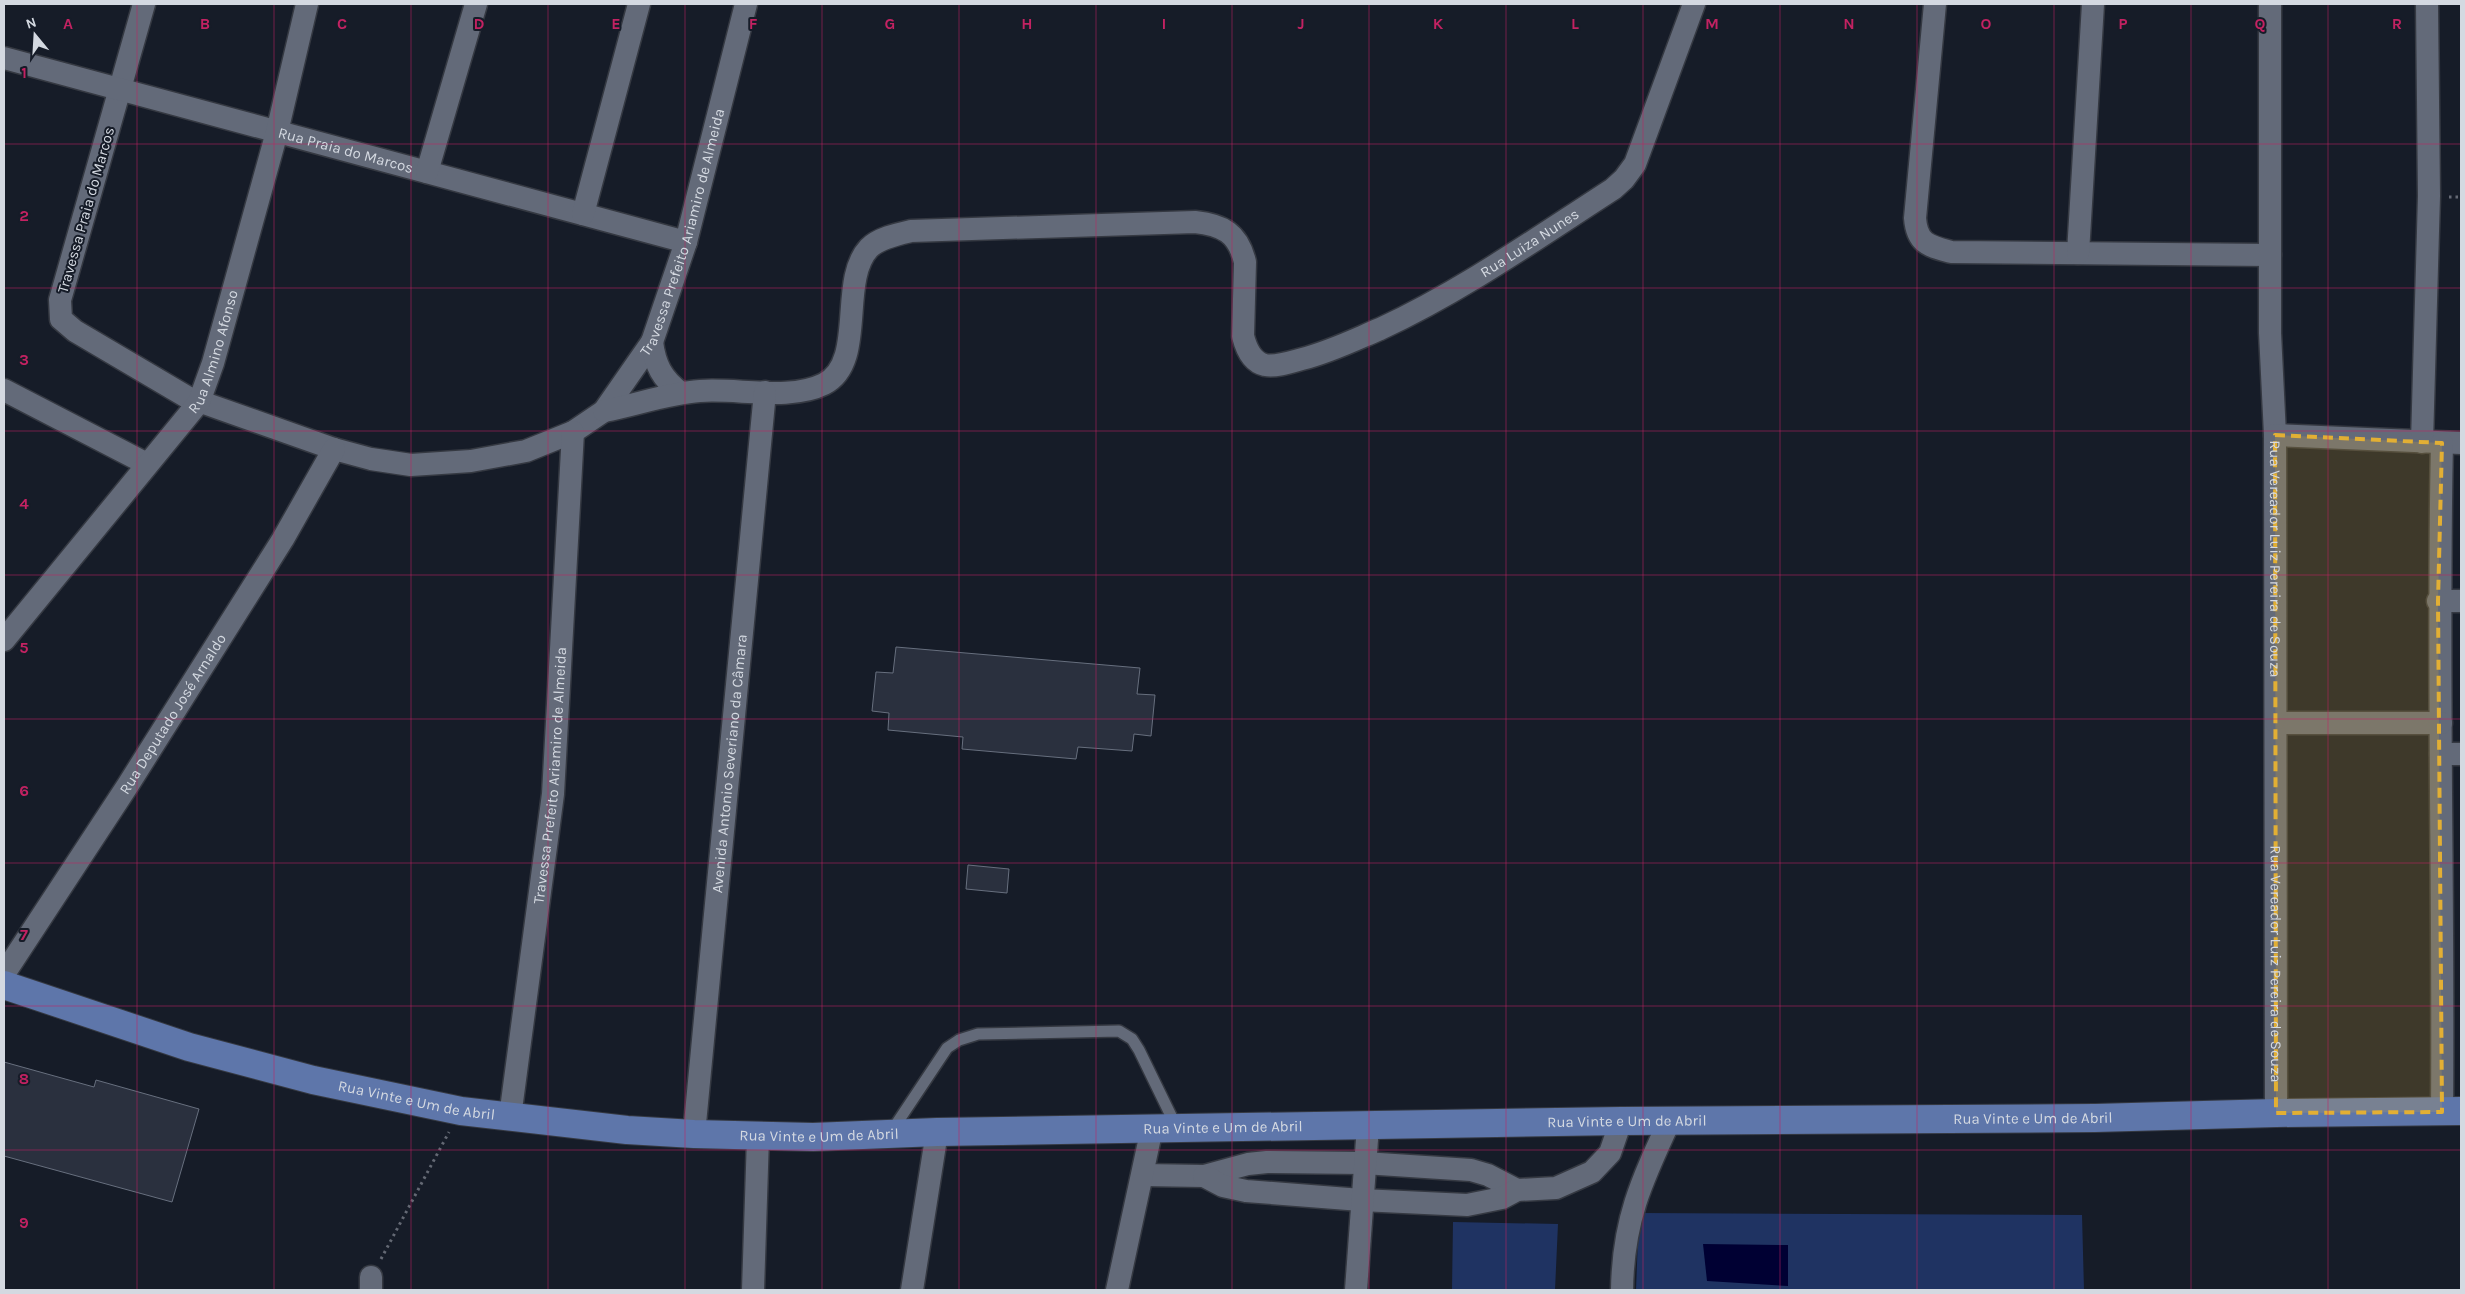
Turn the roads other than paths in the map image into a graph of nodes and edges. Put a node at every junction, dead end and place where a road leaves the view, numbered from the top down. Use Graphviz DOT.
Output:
graph roads {
  1 [pos="144,4"];
  2 [pos="307,4"];
  3 [pos="476,4"];
  4 [pos="639,4"];
  5 [pos="746,4"];
  6 [pos="1694,4"];
  7 [pos="1935,4"];
  8 [pos="2093,4"];
  9 [pos="2270,4"];
  10 [pos="2428,4"];
  11 [pos="4,58"];
  12 [pos="120,89"];
  13 [pos="277,132"];
  14 [pos="427,172"];
  15 [pos="583,214"];
  16 [pos="686,242"];
  17 [pos="2078,253"];
  18 [pos="2270,254"];
  19 [pos="652,342"];
  20 [pos="4,390"];
  21 [pos="765,392"];
  22 [pos="681,393"];
  23 [pos="199,402"];
  24 [pos="604,411"];
  25 [pos="573,432"];
  26 [pos="2275,435"];
  27 [pos="2442,443"];
  28 [pos="334,449"];
  29 [pos="147,464"];
  30 [pos="2438,601"];
  31 [pos="2461,601"];
  32 [pos="4,640"];
  33 [pos="2277,723"];
  34 [pos="2441,723"];
  35 [pos="2451,754"];
  36 [pos="4,974"];
  37 [pos="4,985"];
  38 [pos="2452,1112"];
  39 [pos="2276,1113"];
  40 [pos="510,1117"];
  41 [pos="1670,1120"];
  42 [pos="1621,1121"];
  43 [pos="1368,1126"];
  44 [pos="1165,1129"];
  45 [pos="937,1132"];
  46 [pos="890,1133"];
  47 [pos="694,1134"];
  48 [pos="758,1137"];
  49 [pos="1364,1163"];
  50 [pos="1143,1175"];
  51 [pos="1204,1176"];
  52 [pos="1517,1190"];
  53 [pos="1361,1200"];
  54 [pos="753,1290"];
  55 [pos="912,1290"];
  56 [pos="1117,1290"];
  57 [pos="1356,1290"];
  58 [pos="1622,1290"];
  1 -- 12 [label="street, Travessa Praia do Marcos"];
  2 -- 13 [label="street, Rua Almino Afonso"];
  3 -- 14 [label="street"];
  4 -- 15 [label="street"];
  5 -- 16 [label="street, Travessa Prefeito Ariamiro de Almeida"];
  6 -- 21 [label="street, Rua Luiza Nunes"];
  7 -- 17 [label="street"];
  8 -- 17 [label="street"];
  9 -- 18 [label="street, Rua Vereador Luiz Pereira de Souza"];
  10 -- 27 [label="street"];
  11 -- 12 [label="street, Rua Praia do Marcos"];
  12 -- 13 [label="street, Rua Praia do Marcos"];
  12 -- 23 [label="street, Travessa Praia do Marcos"];
  13 -- 14 [label="street, Rua Praia do Marcos"];
  13 -- 23 [label="street, Rua Almino Afonso"];
  14 -- 15 [label="street, Rua Praia do Marcos"];
  15 -- 16 [label="street, Rua Praia do Marcos"];
  16 -- 19 [label="street, Travessa Prefeito Ariamiro de Almeida"];
  17 -- 18 [label="street"];
  18 -- 26 [label="street, Rua Vereador Luiz Pereira de Souza"];
  19 -- 22 [label="street"];
  19 -- 24 [label="street, Travessa Prefeito Ariamiro de Almeida"];
  20 -- 29 [label="street"];
  21 -- 22 [label="street"];
  21 -- 47 [label="street, Avenida Antonio Severiano da Câmara"];
  22 -- 24 [label="street"];
  23 -- 28 [label="street, Travessa Prefeito Ariamiro de Almeida"];
  23 -- 29 [label="street, Rua Almino Afonso"];
  24 -- 25 [label="street, Travessa Prefeito Ariamiro de Almeida"];
  25 -- 28 [label="street, Travessa Prefeito Ariamiro de Almeida"];
  25 -- 40 [label="street, Travessa Prefeito Ariamiro de Almeida"];
  26 -- 27 [label="street"];
  26 -- 33 [label="street, Rua Vereador Luiz Pereira de Souza"];
  27 -- 30 [label="street"];
  28 -- 36 [label="street, Rua Deputado José Arnaldo"];
  29 -- 32 [label="street, Rua Almino Afonso"];
  30 -- 31 [label="street"];
  30 -- 34 [label="street"];
  33 -- 34 [label="street"];
  33 -- 39 [label="street, Rua Vereador Luiz Pereira de Souza"];
  34 -- 35 [label="street"];
  35 -- 38 [label="street"];
  37 -- 40 [label="main road, Rua Vinte e Um de Abril"];
  38 -- 39 [label="main road, Rua Vinte e Um de Abril"];
  39 -- 41 [label="main road, Rua Vinte e Um de Abril"];
  40 -- 47 [label="main road, Rua Vinte e Um de Abril"];
  41 -- 42 [label="main road, Rua Vinte e Um de Abril"];
  41 -- 58 [label="street"];
  42 -- 43 [label="main road, Rua Vinte e Um de Abril"];
  42 -- 52 [label="street"];
  43 -- 44 [label="main road, Rua Vinte e Um de Abril"];
  43 -- 49 [label="street"];
  44 -- 45 [label="main road, Rua Vinte e Um de Abril"];
  44 -- 46 [label="lane"];
  44 -- 50 [label="street"];
  45 -- 46 [label="main road, Rua Vinte e Um de Abril"];
  45 -- 55 [label="street"];
  46 -- 48 [label="main road, Rua Vinte e Um de Abril"];
  47 -- 48 [label="main road, Rua Vinte e Um de Abril"];
  48 -- 54 [label="street"];
  49 -- 51 [label="street"];
  49 -- 52 [label="street"];
  49 -- 53 [label="street"];
  50 -- 51 [label="street"];
  50 -- 56 [label="street"];
  51 -- 53 [label="street"];
  52 -- 53 [label="street"];
  53 -- 57 [label="street"];
}
